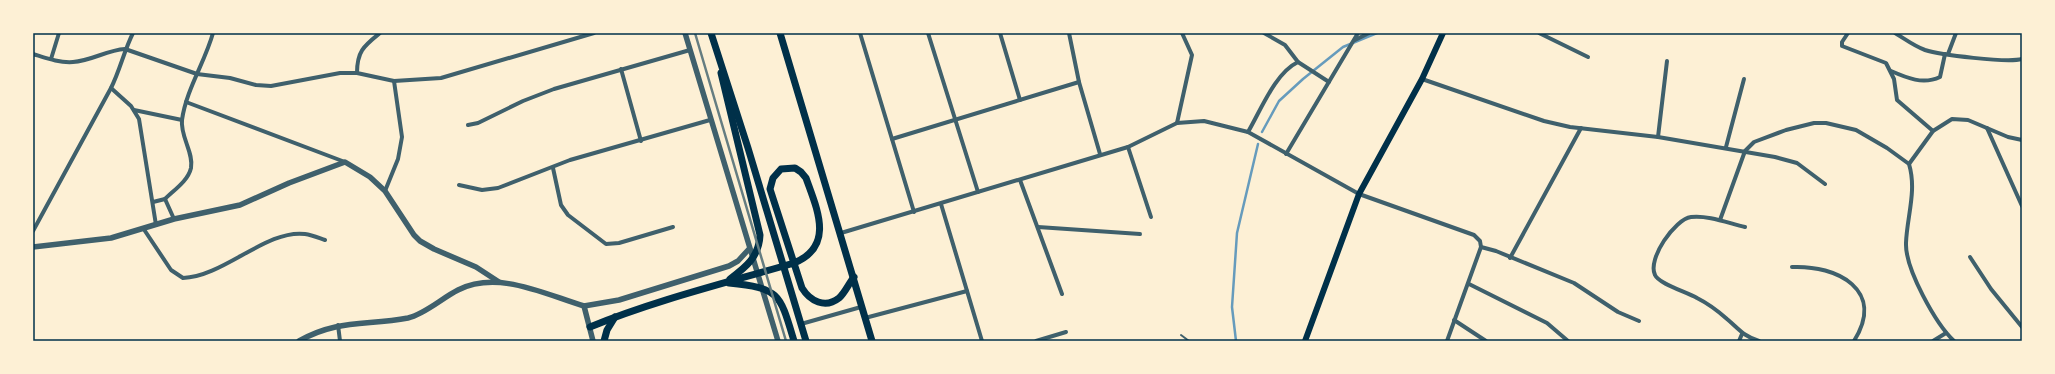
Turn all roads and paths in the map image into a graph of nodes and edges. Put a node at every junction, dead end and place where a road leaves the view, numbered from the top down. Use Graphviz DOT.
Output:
graph roads {
  1 [pos="59,33"];
  2 [pos="134,33"];
  3 [pos="213,33"];
  4 [pos="380,33"];
  5 [pos="594,33"];
  6 [pos="685,33"];
  7 [pos="711,33"];
  8 [pos="780,33"];
  9 [pos="860,33"];
  10 [pos="928,33"];
  11 [pos="1000,33"];
  12 [pos="1069,33"];
  13 [pos="1182,33"];
  14 [pos="1264,33"];
  15 [pos="1358,33"];
  16 [pos="1369,33"];
  17 [pos="1444,33"];
  18 [pos="1539,33"];
  19 [pos="1848,33"];
  20 [pos="1896,33"];
  21 [pos="1956,33"];
  22 [pos="1355,40"];
  23 [pos="125,49"];
  24 [pos="690,50"];
  25 [pos="33,54"];
  26 [pos="1947,54"];
  27 [pos="1588,57"];
  28 [pos="51,59"];
  29 [pos="721,59"];
  30 [pos="2022,59"];
  31 [pos="1667,61"];
  32 [pos="1298,62"];
  33 [pos="621,69"];
  34 [pos="1891,70"];
  35 [pos="357,73"];
  36 [pos="197,74"];
  37 [pos="1422,79"];
  38 [pos="1744,79"];
  39 [pos="394,81"];
  40 [pos="1079,82"];
  41 [pos="1328,82"];
  42 [pos="111,88"];
  43 [pos="1020,100"];
  44 [pos="186,102"];
  45 [pos="134,110"];
  46 [pos="182,120"];
  47 [pos="710,120"];
  48 [pos="954,120"];
  49 [pos="1177,123"];
  50 [pos="468,125"];
  51 [pos="1581,128"];
  52 [pos="1987,128"];
  53 [pos="1933,131"];
  54 [pos="1248,132"];
  55 [pos="1658,137"];
  56 [pos="892,139"];
  57 [pos="2022,140"];
  58 [pos="641,141"];
  59 [pos="1128,147"];
  60 [pos="1726,147"];
  61 [pos="1745,151"];
  62 [pos="1100,154"];
  63 [pos="1286,154"];
  64 [pos="345,162"];
  65 [pos="1909,164"];
  66 [pos="553,168"];
  67 [pos="1020,180"];
  68 [pos="1824,184"];
  69 [pos="459,185"];
  70 [pos="385,191"];
  71 [pos="978,192"];
  72 [pos="1358,194"];
  73 [pos="165,199"];
  74 [pos="153,202"];
  75 [pos="941,204"];
  76 [pos="2022,206"];
  77 [pos="914,212"];
  78 [pos="1150,217"];
  79 [pos="174,219"];
  80 [pos="1720,220"];
  81 [pos="156,225"];
  82 [pos="673,227"];
  83 [pos="1038,227"];
  84 [pos="1745,227"];
  85 [pos="143,228"];
  86 [pos="33,231"];
  87 [pos="841,233"];
  88 [pos="1140,234"];
  89 [pos="325,240"];
  90 [pos="33,247"];
  91 [pos="1481,248"];
  92 [pos="749,249"];
  93 [pos="1970,257"];
  94 [pos="1510,258"];
  95 [pos="1792,267"];
  96 [pos="854,277"];
  97 [pos="499,282"];
  98 [pos="725,283"];
  99 [pos="1469,284"];
  100 [pos="967,291"];
  101 [pos="1062,294"];
  102 [pos="584,306"];
  103 [pos="861,307"];
  104 [pos="615,317"];
  105 [pos="865,318"];
  106 [pos="1454,320"];
  107 [pos="1639,321"];
  108 [pos="801,324"];
  109 [pos="338,325"];
  110 [pos="590,327"];
  111 [pos="2022,327"];
  112 [pos="1066,332"];
  113 [pos="1742,334"];
  114 [pos="1946,334"];
  115 [pos="1181,335"];
  116 [pos="299,341"];
  117 [pos="340,341"];
  118 [pos="593,341"];
  119 [pos="604,341"];
  120 [pos="778,341"];
  121 [pos="794,341"];
  122 [pos="806,341"];
  123 [pos="872,341"];
  124 [pos="982,341"];
  125 [pos="1036,341"];
  126 [pos="1189,341"];
  127 [pos="1305,341"];
  128 [pos="1447,341"];
  129 [pos="1486,341"];
  130 [pos="1568,341"];
  131 [pos="1739,341"];
  132 [pos="1758,341"];
  133 [pos="1854,341"];
  134 [pos="1933,341"];
  135 [pos="1954,341"];
  1 -- 28 [label="street"];
  2 -- 23 [label="street"];
  3 -- 36 [label="street"];
  4 -- 35 [label="street"];
  5 -- 39 [label="street"];
  6 -- 24 [label="street"];
  7 -- 29 [label="highway"];
  8 -- 87 [label="highway"];
  9 -- 56 [label="street"];
  10 -- 48 [label="street"];
  11 -- 43 [label="street"];
  12 -- 40 [label="street"];
  13 -- 49 [label="street"];
  14 -- 32 [label="street"];
  15 -- 22 [label="street"];
  16 -- 22 [label="street"];
  17 -- 37 [label="main road"];
  18 -- 27 [label="street"];
  19 -- 34 [label="street"];
  20 -- 26 [label="street"];
  21 -- 26 [label="street"];
  22 -- 41 [label="street"];
  23 -- 28 [label="street"];
  23 -- 36 [label="street"];
  23 -- 42 [label="street"];
  24 -- 33 [label="street"];
  24 -- 47 [label="street"];
  25 -- 28 [label="street"];
  26 -- 30 [label="street"];
  26 -- 34 [label="street"];
  29 -- 98 [label="highway"];
  29 -- 108 [label="highway"];
  31 -- 55 [label="street"];
  32 -- 41 [label="street"];
  32 -- 54 [label="street"];
  33 -- 50 [label="street"];
  33 -- 58 [label="street"];
  34 -- 53 [label="street"];
  35 -- 36 [label="street"];
  35 -- 39 [label="street"];
  36 -- 44 [label="street"];
  37 -- 51 [label="street"];
  37 -- 72 [label="main road"];
  38 -- 60 [label="street"];
  39 -- 70 [label="street"];
  40 -- 43 [label="street"];
  40 -- 62 [label="street"];
  41 -- 63 [label="street"];
  42 -- 45 [label="street"];
  42 -- 86 [label="street"];
  43 -- 48 [label="street"];
  44 -- 46 [label="street"];
  44 -- 64 [label="street"];
  45 -- 46 [label="street"];
  45 -- 74 [label="street"];
  46 -- 73 [label="street"];
  47 -- 58 [label="street"];
  47 -- 92 [label="street"];
  48 -- 56 [label="street"];
  48 -- 71 [label="street"];
  49 -- 54 [label="street"];
  49 -- 59 [label="street"];
  51 -- 55 [label="street"];
  51 -- 94 [label="street"];
  52 -- 53 [label="street"];
  52 -- 57 [label="street"];
  52 -- 76 [label="street"];
  53 -- 65 [label="street"];
  54 -- 63 [label="street"];
  55 -- 60 [label="street"];
  56 -- 77 [label="street"];
  58 -- 66 [label="street"];
  59 -- 62 [label="street"];
  59 -- 78 [label="street"];
  60 -- 61 [label="street"];
  61 -- 65 [label="street"];
  61 -- 68 [label="street"];
  61 -- 80 [label="street"];
  62 -- 67 [label="street"];
  63 -- 72 [label="street"];
  64 -- 70 [label="street"];
  64 -- 79 [label="street"];
  65 -- 114 [label="street"];
  66 -- 69 [label="street"];
  66 -- 82 [label="street"];
  67 -- 71 [label="street"];
  67 -- 83 [label="street"];
  70 -- 97 [label="street"];
  71 -- 75 [label="street"];
  72 -- 91 [label="street"];
  72 -- 127 [label="main road"];
  73 -- 74 [label="street"];
  73 -- 79 [label="street"];
  74 -- 81 [label="street"];
  75 -- 77 [label="street"];
  75 -- 100 [label="street"];
  77 -- 87 [label="street"];
  79 -- 81 [label="street"];
  80 -- 84 [label="street"];
  80 -- 113 [label="street"];
  81 -- 85 [label="street"];
  83 -- 88 [label="street"];
  83 -- 101 [label="street"];
  85 -- 89 [label="street"];
  85 -- 90 [label="street"];
  87 -- 96 [label="highway"];
  91 -- 94 [label="street"];
  91 -- 99 [label="street"];
  92 -- 102 [label="street"];
  92 -- 120 [label="street"];
  93 -- 111 [label="street"];
  94 -- 107 [label="street"];
  95 -- 133 [label="street"];
  96 -- 98 [label="highway"];
  96 -- 103 [label="highway"];
  97 -- 102 [label="street"];
  97 -- 109 [label="street"];
  98 -- 104 [label="highway"];
  98 -- 121 [label="highway"];
  99 -- 106 [label="street"];
  99 -- 130 [label="street"];
  100 -- 105 [label="street"];
  100 -- 124 [label="street"];
  102 -- 110 [label="street"];
  103 -- 105 [label="highway"];
  103 -- 108 [label="street"];
  104 -- 110 [label="highway"];
  104 -- 119 [label="highway"];
  105 -- 123 [label="highway"];
  106 -- 128 [label="street"];
  106 -- 129 [label="street"];
  108 -- 122 [label="highway"];
  109 -- 116 [label="street"];
  109 -- 117 [label="street"];
  110 -- 118 [label="street"];
  112 -- 125 [label="street"];
  113 -- 131 [label="street"];
  113 -- 132 [label="street"];
  114 -- 134 [label="street"];
  114 -- 135 [label="street"];
  115 -- 126 [label="lane"];
}
